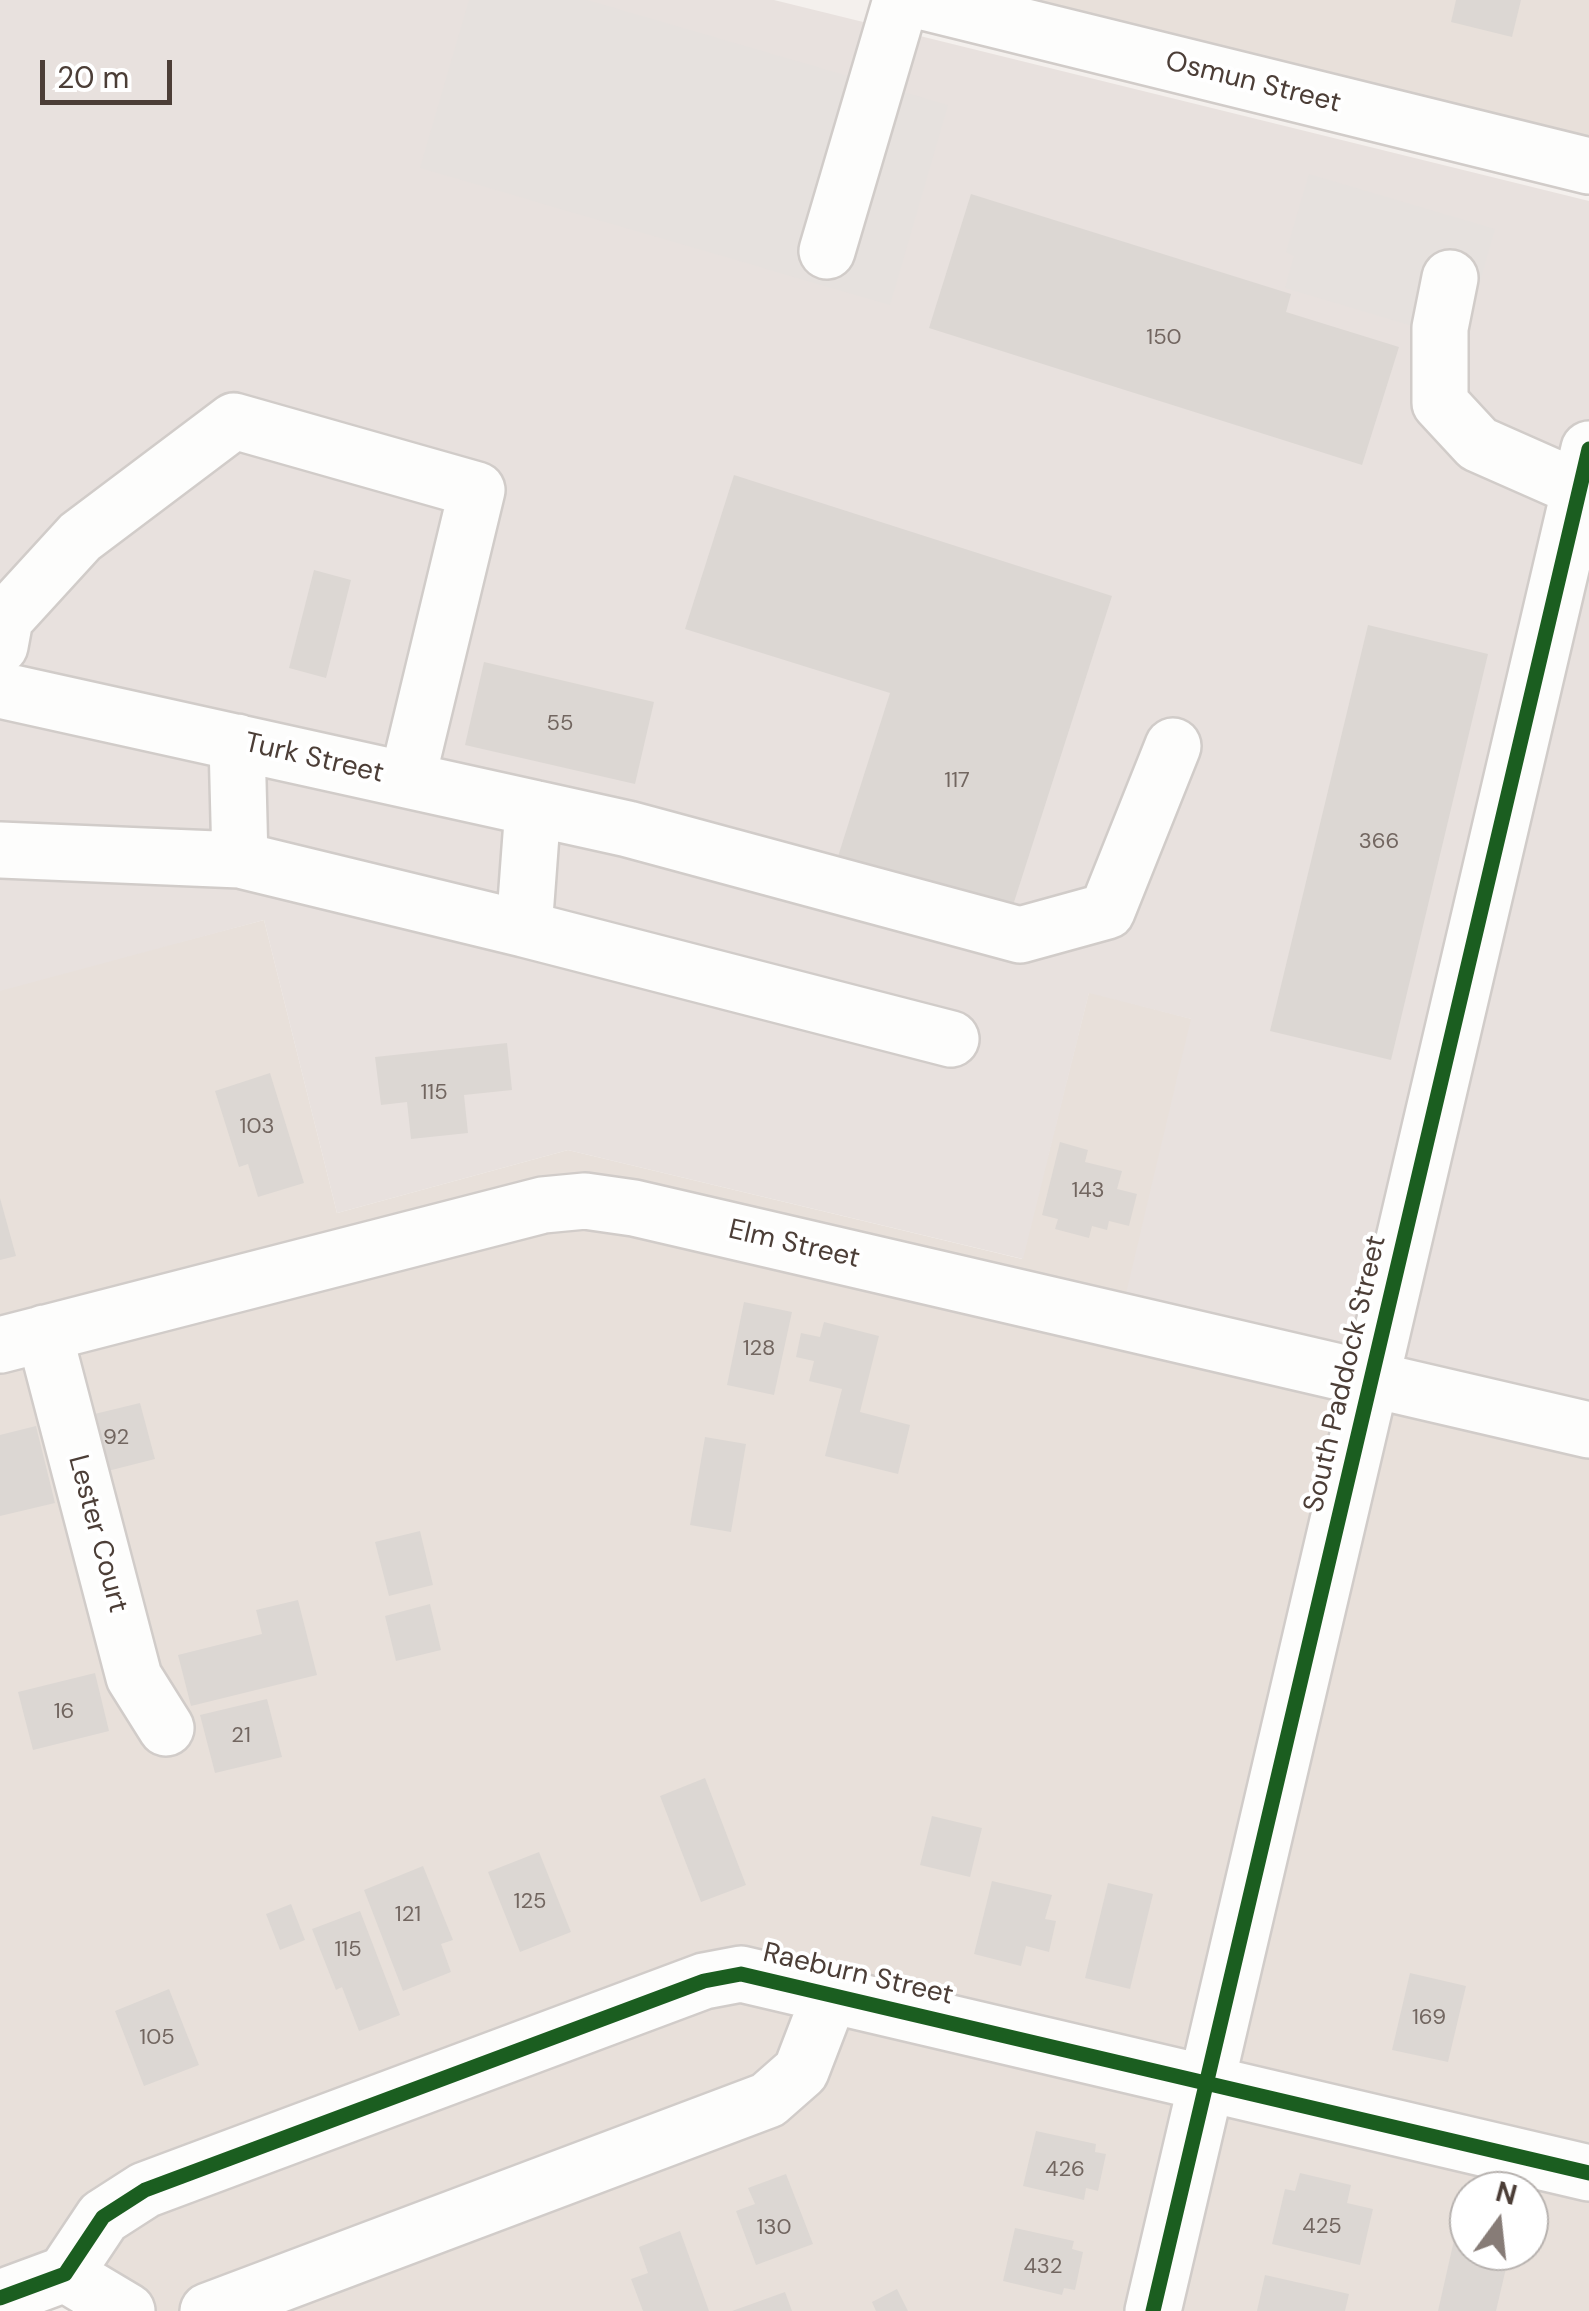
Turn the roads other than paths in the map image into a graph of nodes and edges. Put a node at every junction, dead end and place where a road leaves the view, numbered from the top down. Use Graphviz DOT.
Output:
graph roads {
  1 [pos="901,0"];
  2 [pos="916,0"];
  3 [pos="1589,166"];
  4 [pos="827,251"];
  5 [pos="1450,278"];
  6 [pos="1584,469"];
  7 [pos="0,646"];
  8 [pos="0,690"];
  9 [pos="237,742"];
  10 [pos="1173,746"];
  11 [pos="406,780"];
  12 [pos="533,808"];
  13 [pos="0,850"];
  14 [pos="240,860"];
  15 [pos="524,929"];
  16 [pos="951,1039"];
  17 [pos="22,1339"];
  18 [pos="1370,1379"];
  19 [pos="1589,1430"];
  20 [pos="166,1728"];
  21 [pos="831,1993"];
  22 [pos="1206,2082"];
  23 [pos="1589,2172"];
  24 [pos="65,2274"];
  25 [pos="0,2298"];
  26 [pos="127,2311"];
  27 [pos="208,2311"];
  28 [pos="1153,2311"];
  1 -- 4 [label="street"];
  2 -- 3 [label="street, Osmun Street"];
  5 -- 6 [label="street"];
  6 -- 18 [label="street, South Paddock Street"];
  7 -- 11 [label="street"];
  8 -- 9 [label="street, Turk Street"];
  9 -- 11 [label="street, Turk Street"];
  9 -- 14 [label="street"];
  10 -- 12 [label="street, Turk Street"];
  11 -- 12 [label="street, Turk Street"];
  12 -- 15 [label="street"];
  13 -- 14 [label="street"];
  14 -- 15 [label="street"];
  15 -- 16 [label="street"];
  17 -- 18 [label="street, Elm Street"];
  17 -- 20 [label="street, Lester Court"];
  18 -- 19 [label="street, Elm Street"];
  18 -- 22 [label="street, South Paddock Street"];
  21 -- 22 [label="street, Raeburn Street"];
  21 -- 24 [label="street, Raeburn Street"];
  21 -- 27 [label="street, Raeburn Street"];
  22 -- 23 [label="street, Raeburn Street"];
  22 -- 28 [label="street, South Paddock Street"];
  24 -- 25 [label="street"];
  24 -- 26 [label="street"];
}
